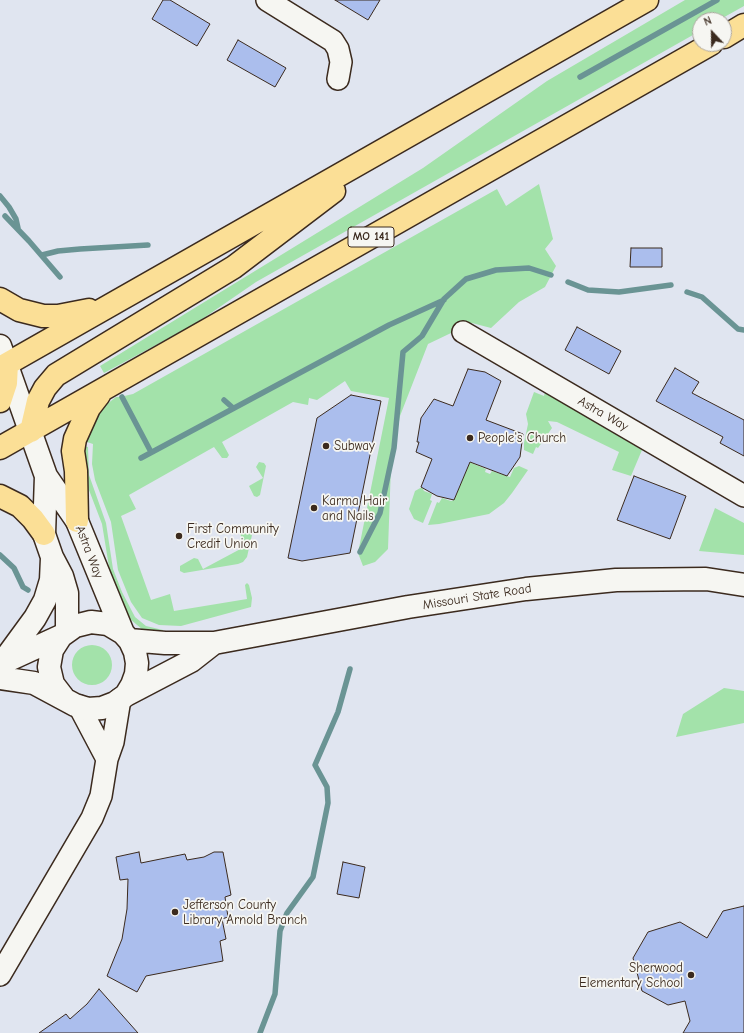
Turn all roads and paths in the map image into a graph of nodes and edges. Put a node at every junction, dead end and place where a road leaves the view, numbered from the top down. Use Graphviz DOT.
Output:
graph roads {
  1 [pos="267,0"];
  2 [pos="647,0"];
  3 [pos="744,26"];
  4 [pos="732,33"];
  5 [pos="697,52"];
  6 [pos="338,79"];
  7 [pos="404,138"];
  8 [pos="0,300"];
  9 [pos="108,306"];
  10 [pos="463,332"];
  11 [pos="2,359"];
  12 [pos="103,390"];
  13 [pos="0,401"];
  14 [pos="31,431"];
  15 [pos="0,448"];
  16 [pos="46,476"];
  17 [pos="0,496"];
  18 [pos="744,496"];
  19 [pos="77,521"];
  20 [pos="44,534"];
  21 [pos="52,557"];
  22 [pos="744,585"];
  23 [pos="64,633"];
  24 [pos="126,636"];
  25 [pos="214,643"];
  26 [pos="1,668"];
  27 [pos="123,697"];
  28 [pos="71,702"];
  29 [pos="107,759"];
  30 [pos="0,975"];
  1 -- 6 [label="street"];
  2 -- 7 [label="highway"];
  3 -- 4 [label="highway"];
  5 -- 12 [label="highway, MO 141"];
  7 -- 9 [label="highway"];
  7 -- 14 [label="highway"];
  8 -- 9 [label="highway"];
  9 -- 11 [label="highway"];
  10 -- 18 [label="street, Astra Way"];
  11 -- 13 [label="highway"];
  11 -- 14 [label="street, Astra Way"];
  12 -- 14 [label="highway, MO 141"];
  12 -- 19 [label="highway"];
  14 -- 15 [label="highway, MO 141"];
  14 -- 16 [label="street, Astra Way"];
  16 -- 19 [label="street, Astra Way"];
  16 -- 20 [label="street, Astra Way"];
  17 -- 20 [label="highway"];
  19 -- 24 [label="street, Astra Way"];
  20 -- 21 [label="street, Astra Way"];
  21 -- 23 [label="street, Astra Way"];
  21 -- 26 [label="street"];
  22 -- 25 [label="street, Missouri State Road"];
  23 -- 24 [label="street"];
  23 -- 26 [label="street"];
  23 -- 28 [label="street"];
  24 -- 25 [label="street, Missouri State Road"];
  24 -- 27 [label="street"];
  25 -- 27 [label="street, Missouri State Road"];
  26 -- 28 [label="street"];
  27 -- 28 [label="street"];
  27 -- 29 [label="street"];
  28 -- 29 [label="street"];
  29 -- 30 [label="street"];
}
